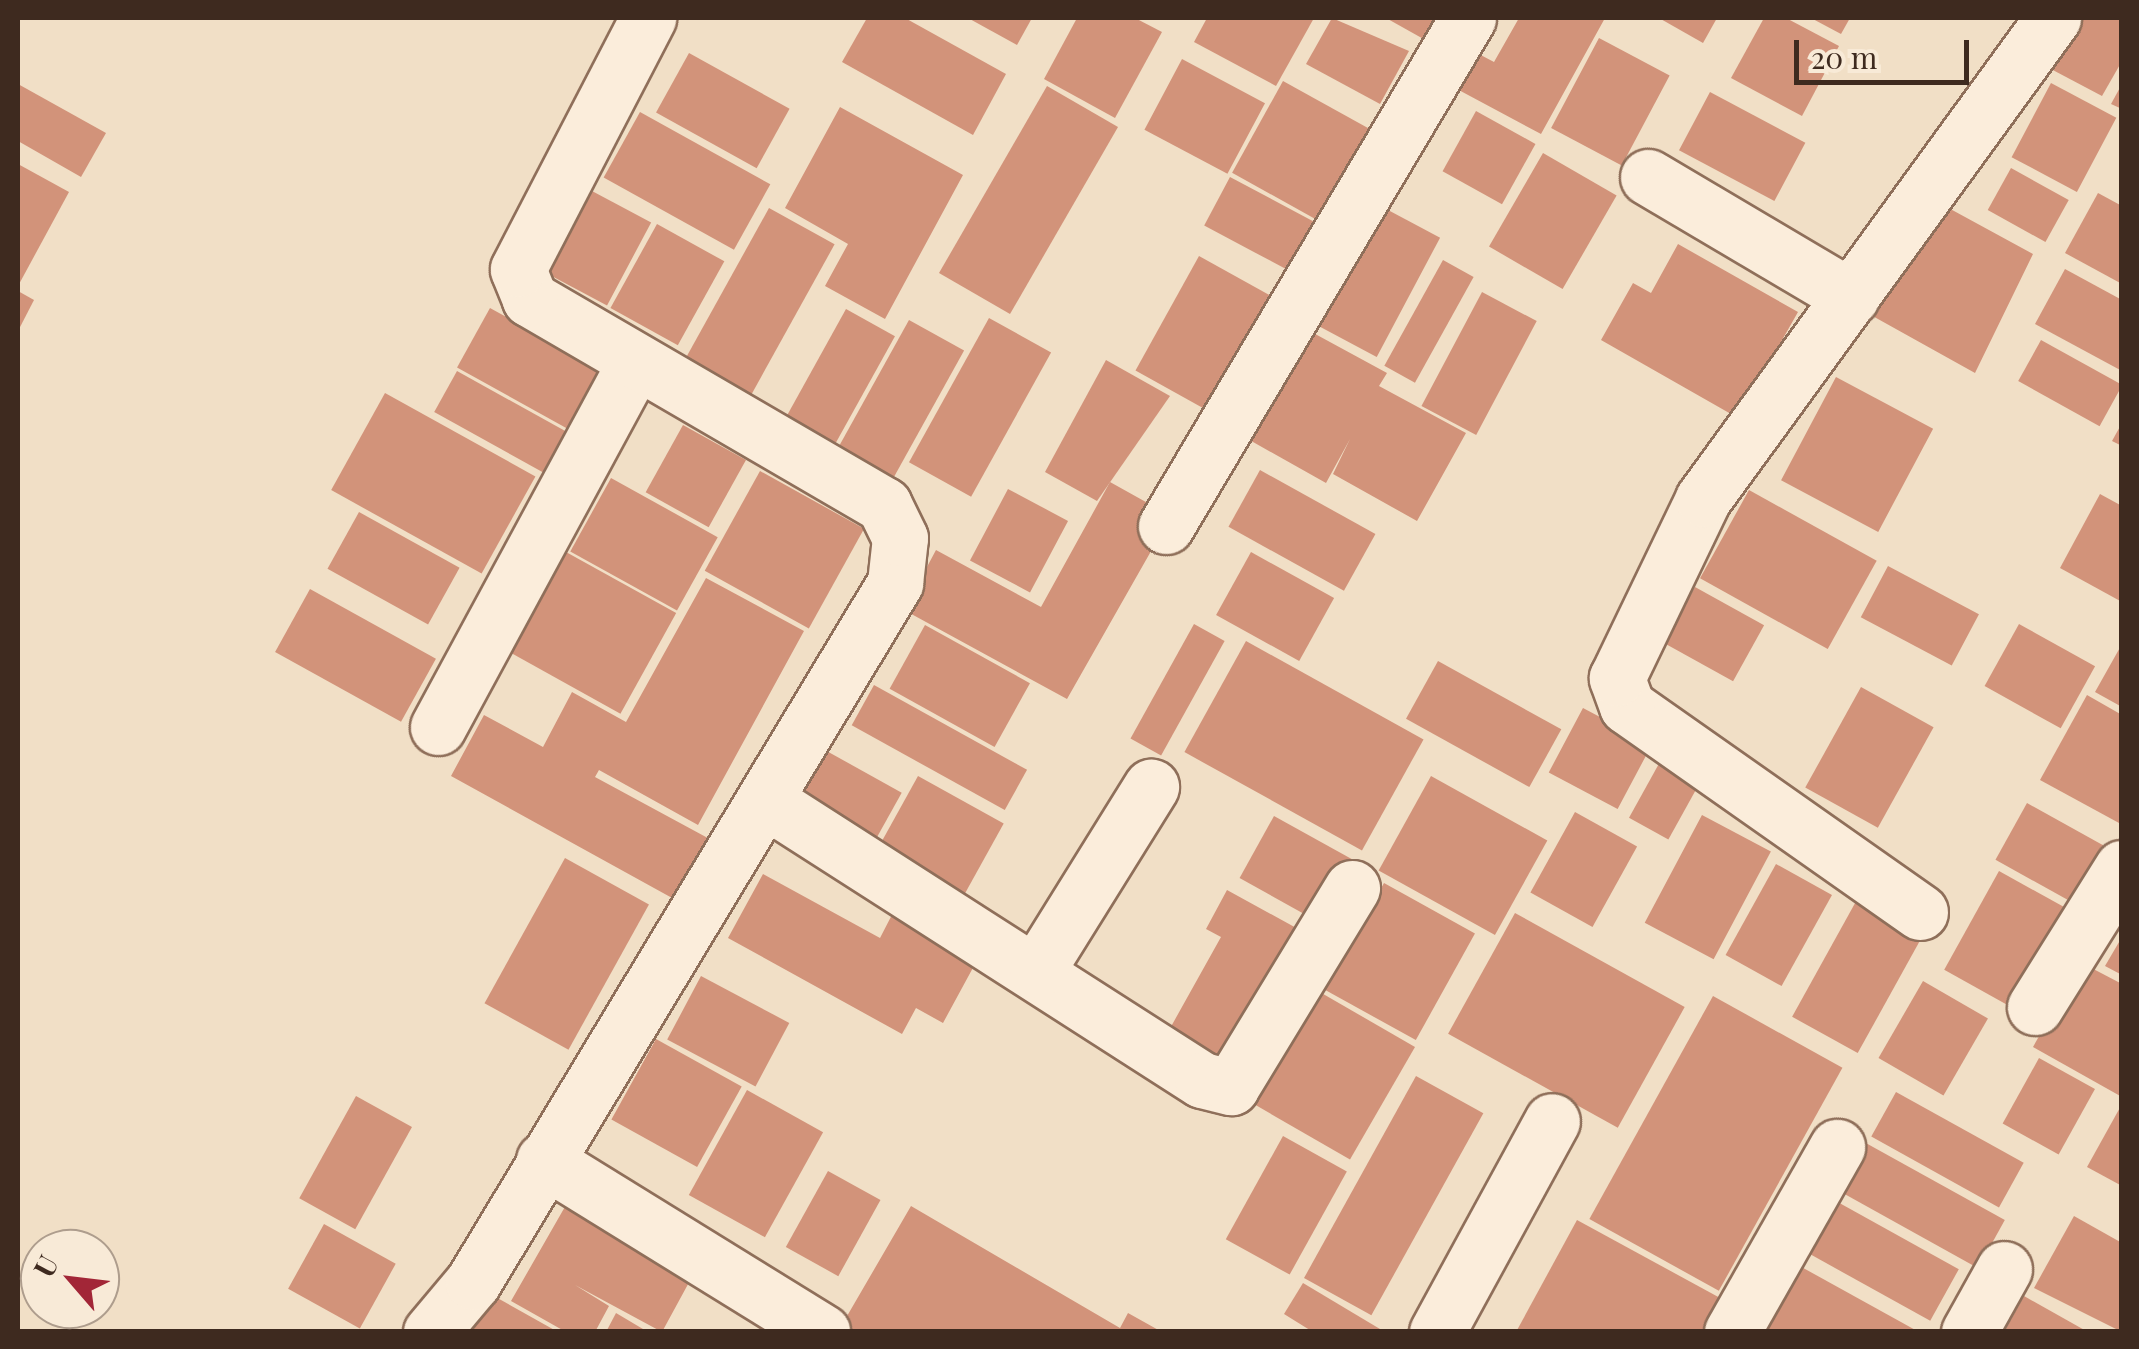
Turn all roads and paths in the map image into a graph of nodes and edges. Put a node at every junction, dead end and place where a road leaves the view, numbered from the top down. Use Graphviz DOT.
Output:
graph roads {
  1 [pos="648,18"];
  2 [pos="1468,18"];
  3 [pos="2053,18"];
  4 [pos="1648,177"];
  5 [pos="1851,297"];
  6 [pos="635,364"];
  7 [pos="1166,526"];
  8 [pos="438,728"];
  9 [pos="1151,787"];
  10 [pos="765,800"];
  11 [pos="2122,868"];
  12 [pos="1352,888"];
  13 [pos="1920,912"];
  14 [pos="1038,970"];
  15 [pos="2035,1007"];
  16 [pos="1552,1121"];
  17 [pos="1837,1147"];
  18 [pos="544,1160"];
  19 [pos="2004,1269"];
  20 [pos="431,1332"];
  21 [pos="822,1332"];
  22 [pos="1437,1332"];
  23 [pos="1732,1332"];
  24 [pos="1969,1332"];
  1 -- 6 [label="street"];
  2 -- 7 [label="street"];
  3 -- 5 [label="street"];
  4 -- 5 [label="street"];
  5 -- 13 [label="street"];
  6 -- 8 [label="street"];
  6 -- 10 [label="street"];
  9 -- 14 [label="street"];
  10 -- 14 [label="street"];
  10 -- 18 [label="street"];
  11 -- 15 [label="street"];
  12 -- 14 [label="street"];
  16 -- 22 [label="street"];
  17 -- 23 [label="street"];
  18 -- 20 [label="street"];
  18 -- 21 [label="street"];
  19 -- 24 [label="street"];
}
